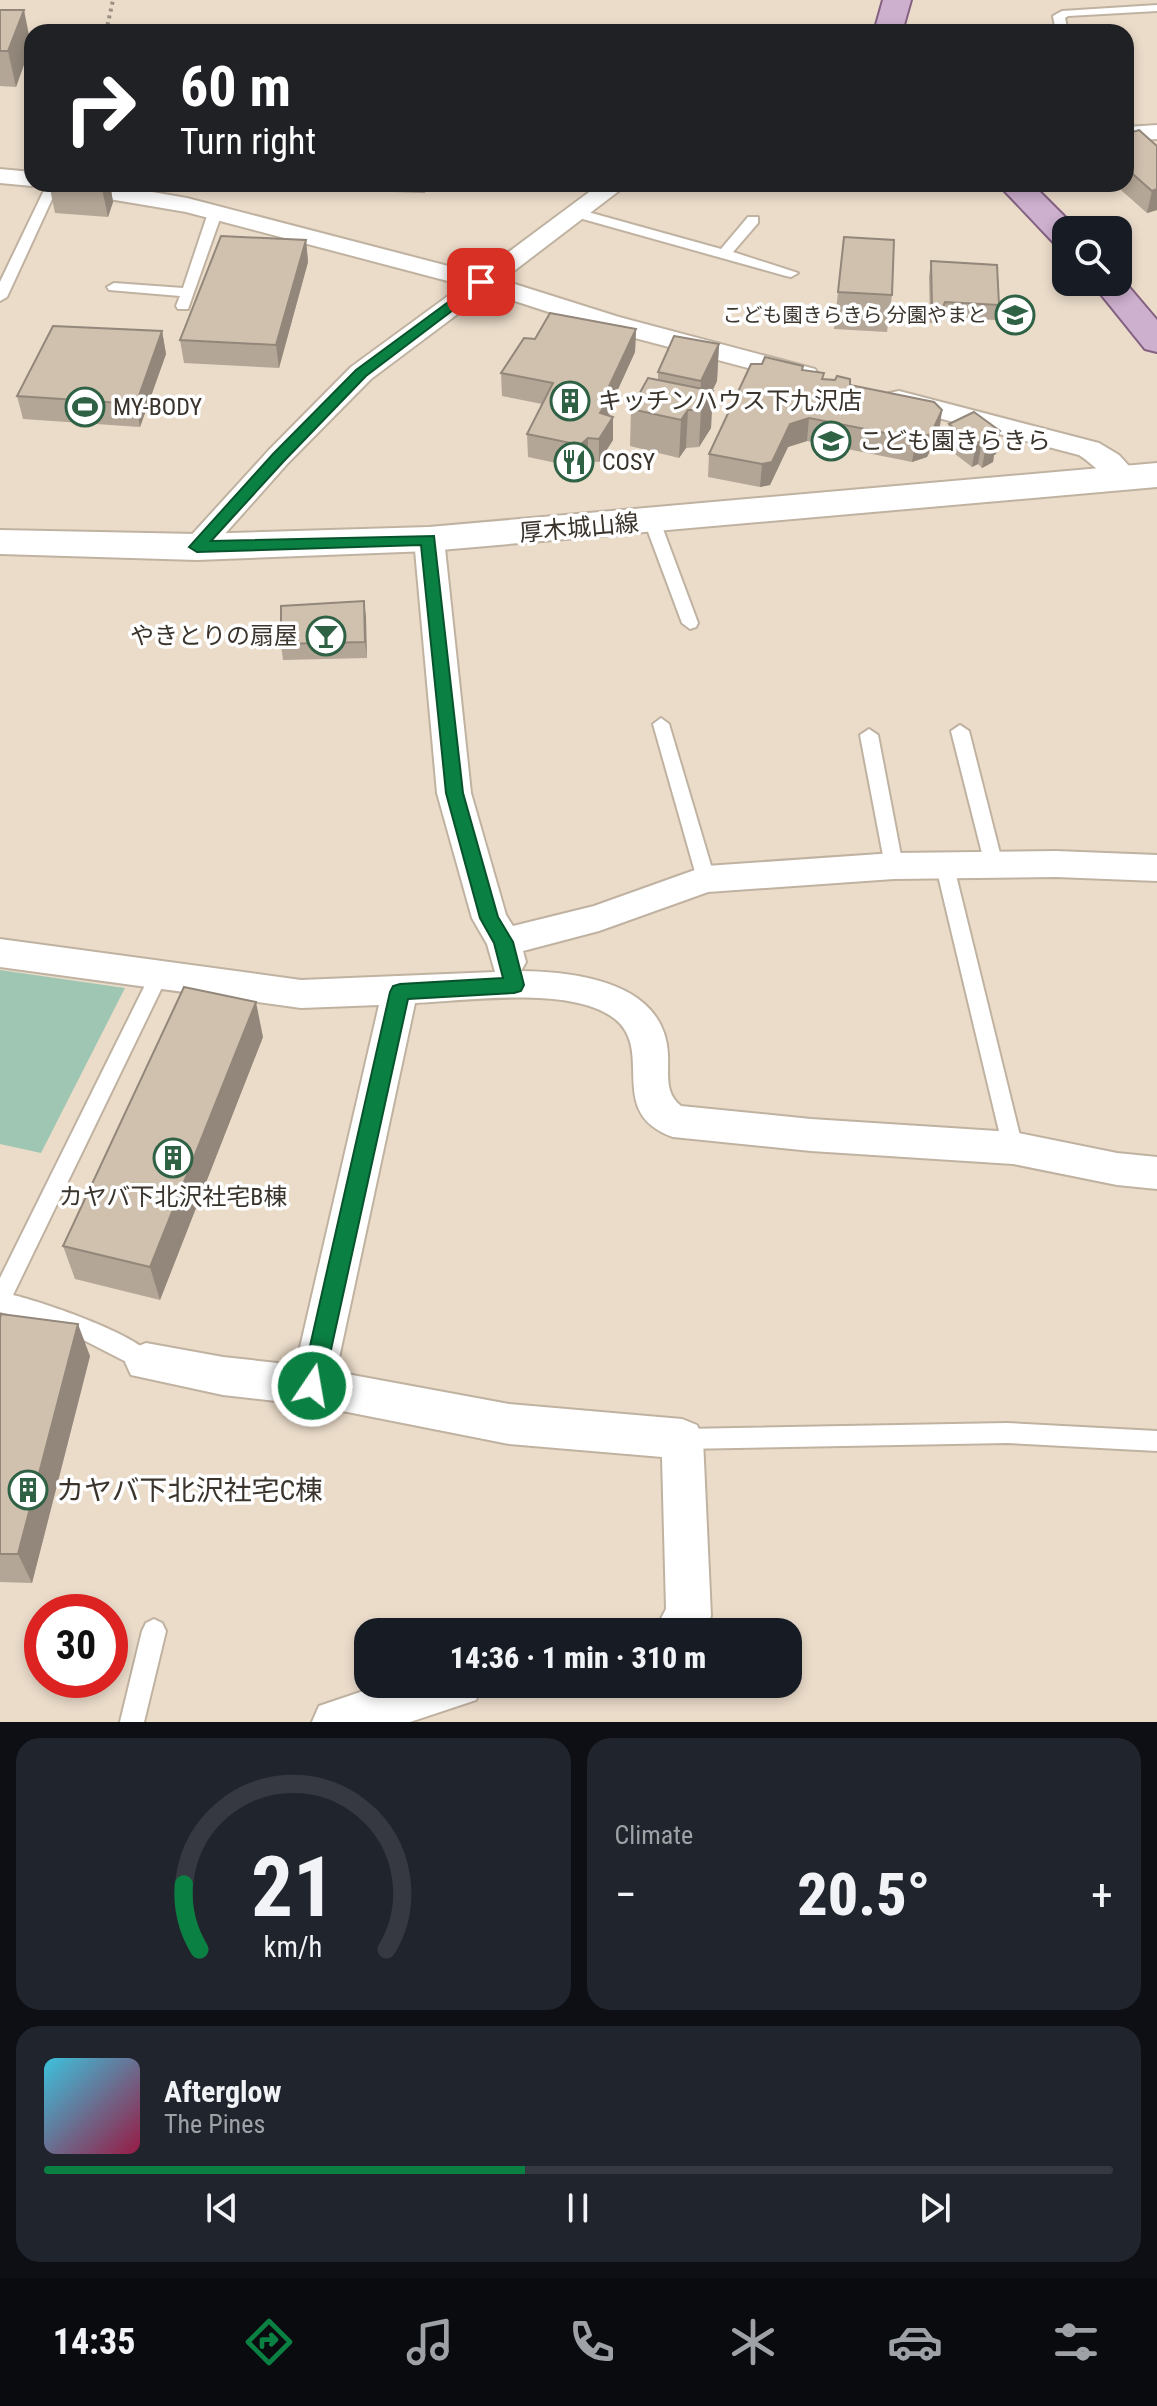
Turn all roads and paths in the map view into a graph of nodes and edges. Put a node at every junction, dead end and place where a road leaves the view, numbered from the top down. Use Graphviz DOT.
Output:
graph roads {
  1 [pos="113,0"];
  2 [pos="897,0"];
  3 [pos="1157,8"];
  4 [pos="108,24"];
  5 [pos="890,24"];
  6 [pos="1060,24"];
  7 [pos="1157,132"];
  8 [pos="1134,133"];
  9 [pos="0,176"];
  10 [pos="24,178"];
  11 [pos="49,192"];
  12 [pos="118,192"];
  13 [pos="605,192"];
  14 [pos="1022,192"];
  15 [pos="215,213"];
  16 [pos="577,213"];
  17 [pos="753,220"];
  18 [pos="1052,222"];
  19 [pos="724,254"];
  20 [pos="791,273"];
  21 [pos="481,282"];
  22 [pos="114,287"];
  23 [pos="1119,296"];
  24 [pos="0,297"];
  25 [pos="1157,342"];
  26 [pos="836,382"];
  27 [pos="880,394"];
  28 [pos="1141,476"];
  29 [pos="652,521"];
  30 [pos="429,539"];
  31 [pos="0,542"];
  32 [pos="197,547"];
  33 [pos="690,623"];
  34 [pos="661,724"];
  35 [pos="960,731"];
  36 [pos="869,735"];
  37 [pos="994,865"];
  38 [pos="894,866"];
  39 [pos="945,867"];
  40 [pos="1157,868"];
  41 [pos="706,879"];
  42 [pos="504,942"];
  43 [pos="0,953"];
  44 [pos="160,973"];
  45 [pos="514,985"];
  46 [pos="400,992"];
  47 [pos="1013,1148"];
  48 [pos="1157,1173"];
  49 [pos="0,1301"];
  50 [pos="146,1362"];
  51 [pos="312,1386"];
  52 [pos="682,1439"];
  53 [pos="1157,1441"];
  54 [pos="687,1618"];
  55 [pos="154,1631"];
  56 [pos="414,1698"];
  57 [pos="132,1722"];
  58 [pos="335,1722"];
  1 -- 4 [label="path"];
  2 -- 5 [label="main road"];
  3 -- 6 [label="lane"];
  7 -- 8 [label="street"];
  9 -- 10 [label="street"];
  11 -- 24 [label="lane"];
  12 -- 15 [label="street"];
  13 -- 16 [label="street"];
  14 -- 18 [label="main road"];
  15 -- 21 [label="street"];
  15 -- 22 [label="lane"];
  16 -- 19 [label="lane"];
  16 -- 21 [label="street"];
  17 -- 19 [label="lane"];
  19 -- 20 [label="lane"];
  21 -- 26 [label="street"];
  21 -- 32 [label="street"];
  23 -- 25 [label="main road"];
  27 -- 28 [label="street"];
  28 -- 29 [label="main road, 厚木城山線"];
  29 -- 30 [label="main road, 厚木城山線"];
  29 -- 33 [label="lane"];
  30 -- 32 [label="main road, 厚木城山線"];
  30 -- 42 [label="street"];
  31 -- 32 [label="main road, 厚木城山線"];
  34 -- 41 [label="lane"];
  35 -- 37 [label="lane"];
  36 -- 38 [label="lane"];
  37 -- 39 [label="street"];
  37 -- 40 [label="street"];
  38 -- 39 [label="street"];
  38 -- 41 [label="street"];
  39 -- 47 [label="lane"];
  41 -- 42 [label="street"];
  42 -- 45 [label="street"];
  43 -- 44 [label="street"];
  44 -- 46 [label="street"];
  44 -- 49 [label="lane"];
  45 -- 46 [label="street"];
  45 -- 47 [label="street"];
  46 -- 51 [label="street"];
  47 -- 48 [label="street"];
  49 -- 50 [label="lane"];
  50 -- 51 [label="street"];
  51 -- 52 [label="street"];
  52 -- 53 [label="lane"];
  52 -- 54 [label="street"];
  55 -- 57 [label="lane"];
  56 -- 58 [label="street"];
}
